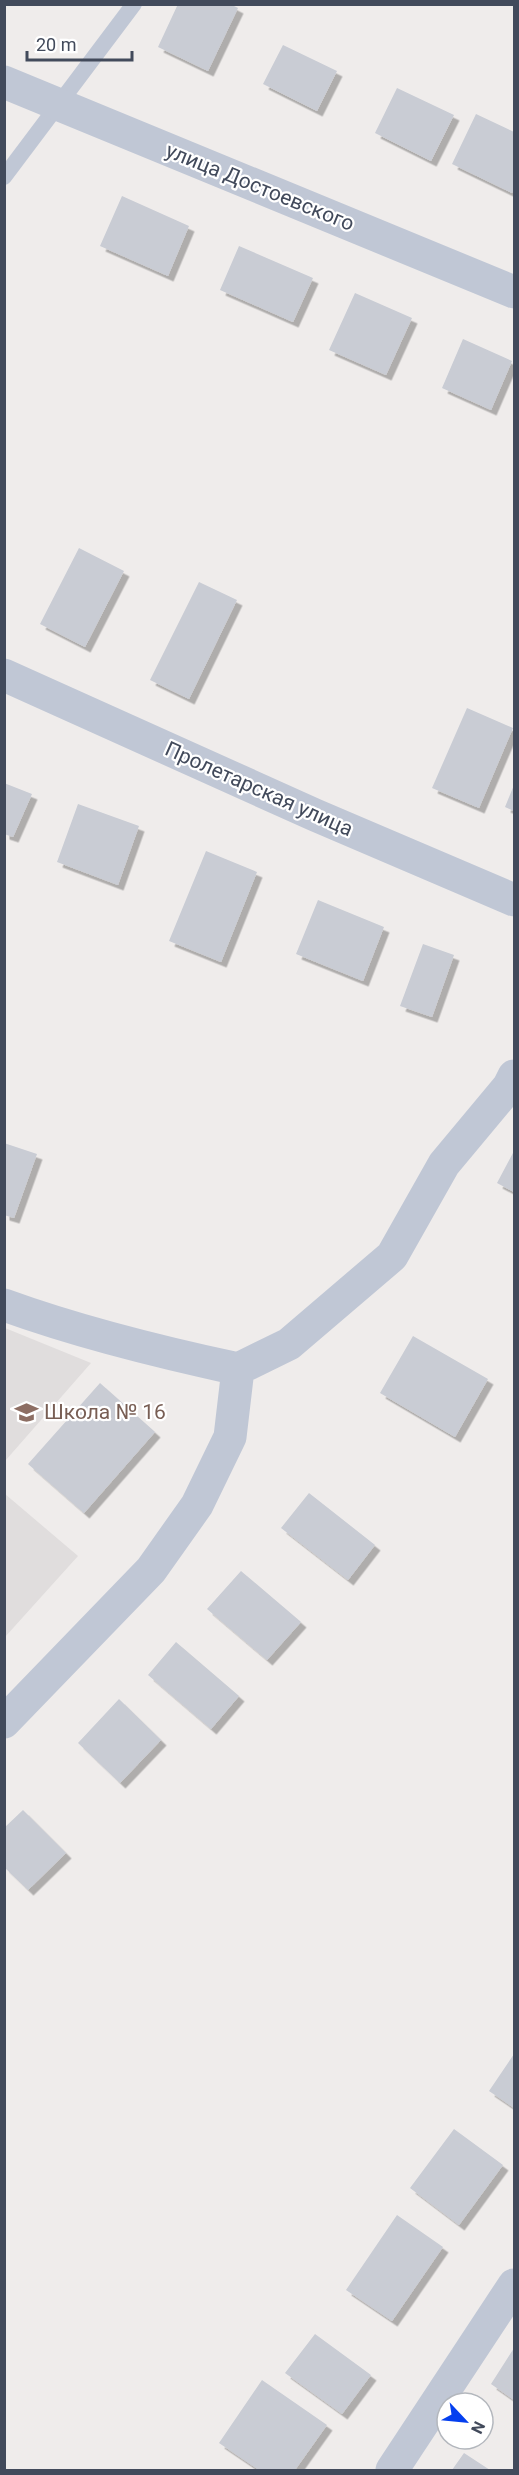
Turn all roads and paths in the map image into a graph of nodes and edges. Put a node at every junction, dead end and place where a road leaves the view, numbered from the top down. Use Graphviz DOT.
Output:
graph roads {
  1 [pos="134,4"];
  2 [pos="4,82"];
  3 [pos="60,104"];
  4 [pos="4,177"];
  5 [pos="514,292"];
  6 [pos="4,675"];
  7 [pos="514,900"];
  8 [pos="514,1076"];
  9 [pos="4,1305"];
  10 [pos="238,1369"];
  11 [pos="4,1722"];
  12 [pos="514,2285"];
  13 [pos="392,2470"];
  1 -- 3 [label="lane"];
  2 -- 3 [label="street, улица Достоевского"];
  3 -- 4 [label="lane"];
  3 -- 5 [label="street, улица Достоевского"];
  6 -- 7 [label="street, Пролетарская улица"];
  8 -- 10 [label="street"];
  9 -- 10 [label="street"];
  10 -- 11 [label="street"];
  12 -- 13 [label="street"];
}
